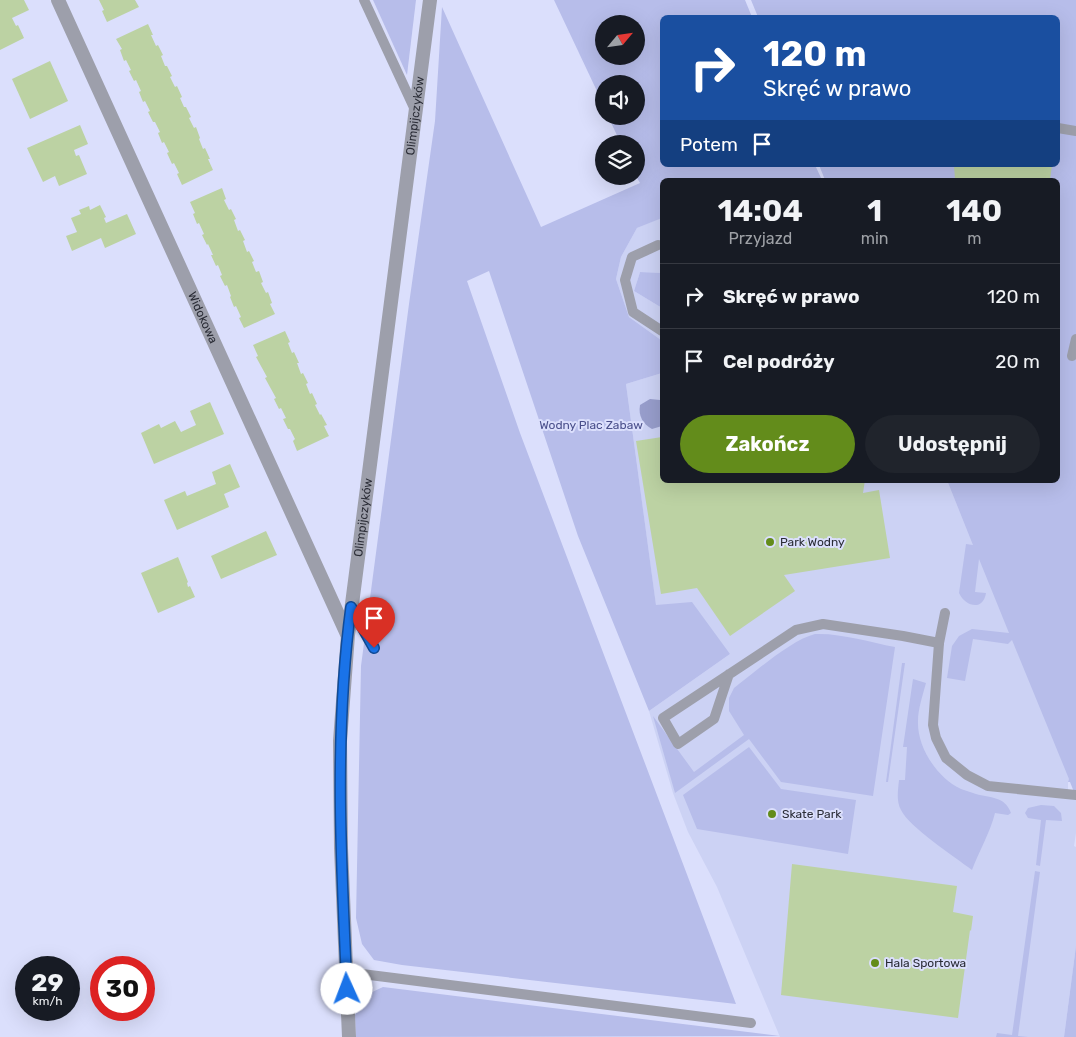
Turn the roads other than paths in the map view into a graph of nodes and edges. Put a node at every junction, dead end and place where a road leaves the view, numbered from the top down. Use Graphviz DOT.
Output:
graph roads {
  1 [pos="58,0"];
  2 [pos="364,0"];
  3 [pos="430,0"];
  4 [pos="416,112"];
  5 [pos="1060,128"];
  6 [pos="1076,131"];
  7 [pos="658,245"];
  8 [pos="660,330"];
  9 [pos="1076,339"];
  10 [pos="1072,356"];
  11 [pos="351,607"];
  12 [pos="945,613"];
  13 [pos="348,634"];
  14 [pos="939,643"];
  15 [pos="374,648"];
  16 [pos="729,674"];
  17 [pos="1076,795"];
  18 [pos="346,972"];
  19 [pos="751,1023"];
  20 [pos="349,1037"];
  1 -- 13 [label="street, Widokowa"];
  2 -- 4 [label="lane"];
  3 -- 4 [label="street, Olimpijczyków"];
  4 -- 11 [label="street, Olimpijczyków"];
  5 -- 6 [label="lane"];
  7 -- 8 [label="lane"];
  9 -- 10 [label="lane"];
  11 -- 13 [label="street, Olimpijczyków"];
  11 -- 15 [label="lane"];
  12 -- 14 [label="lane"];
  13 -- 18 [label="street, Olimpijczyków"];
  14 -- 16 [label="lane"];
  14 -- 17 [label="lane"];
  16 -- 16 [label="lane"];
  18 -- 19 [label="lane"];
  18 -- 20 [label="street, Olimpijczyków"];
}
